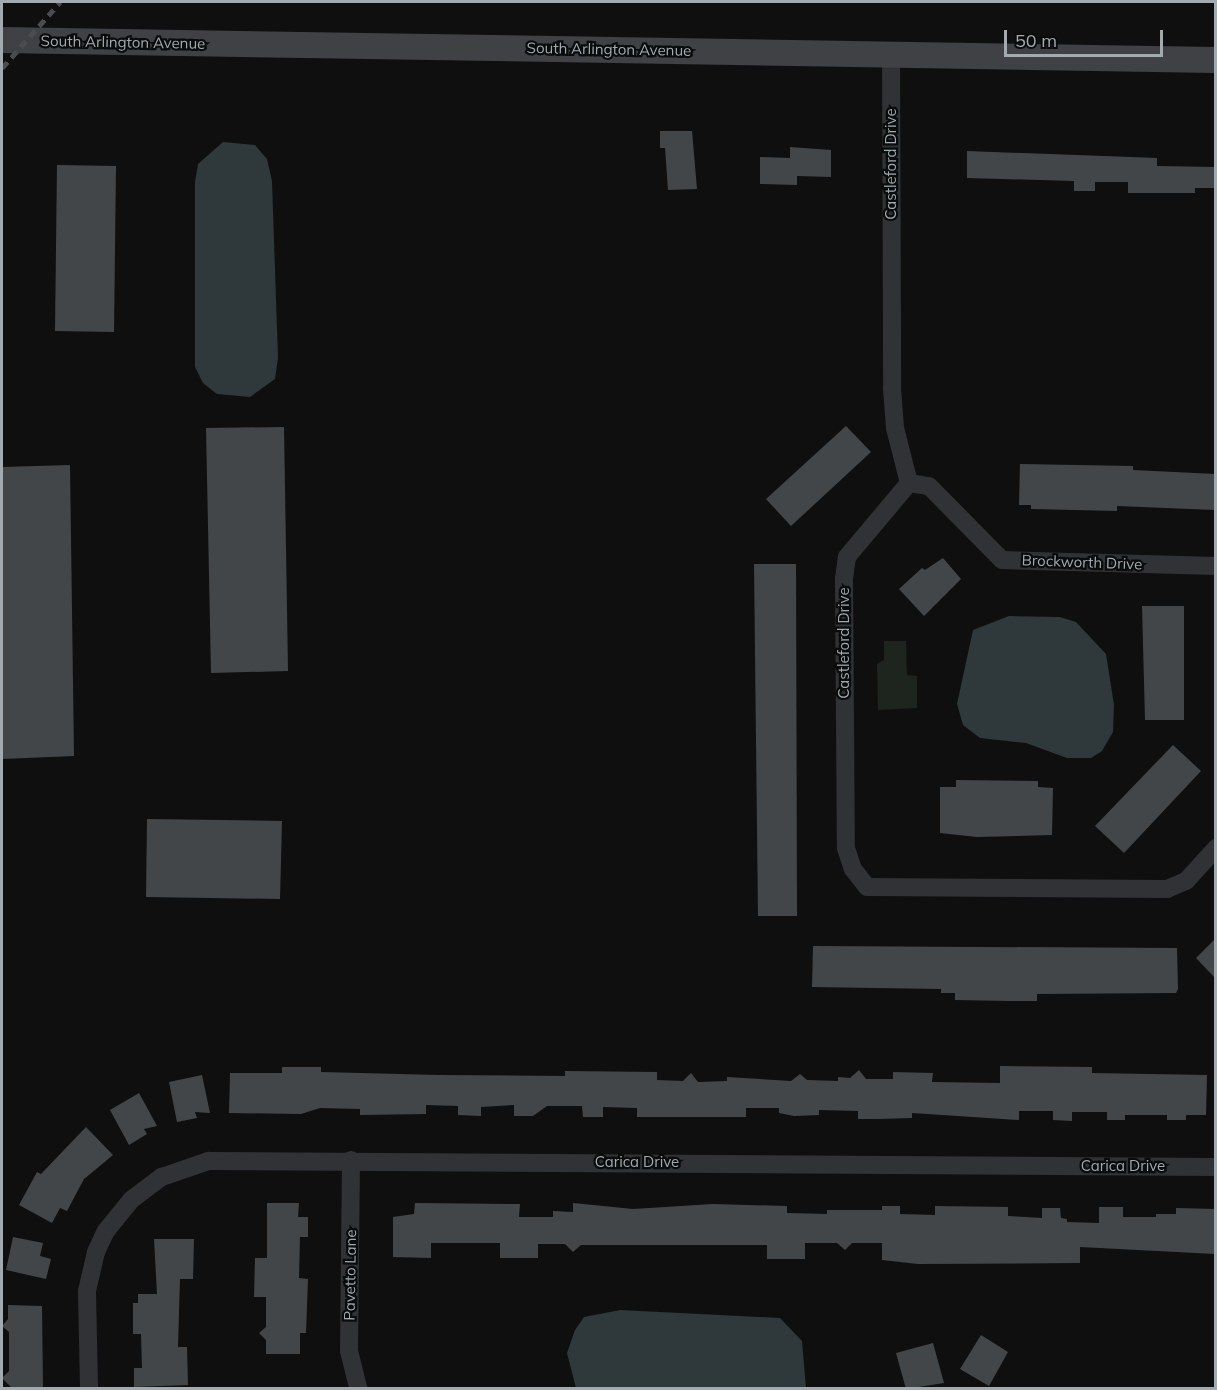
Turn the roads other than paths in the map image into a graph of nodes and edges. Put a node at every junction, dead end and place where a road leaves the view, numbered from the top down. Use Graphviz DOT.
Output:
graph roads {
  1 [pos="2,40"];
  2 [pos="891,53"];
  3 [pos="1215,60"];
  4 [pos="909,483"];
  5 [pos="1215,566"];
  6 [pos="1215,848"];
  7 [pos="351,1160"];
  8 [pos="1215,1167"];
  9 [pos="89,1389"];
  10 [pos="358,1389"];
  1 -- 2 [label="main road, South Arlington Avenue"];
  2 -- 3 [label="main road, South Arlington Avenue"];
  2 -- 4 [label="street, Castleford Drive"];
  4 -- 5 [label="street, Brockworth Drive"];
  4 -- 6 [label="street, Castleford Drive"];
  7 -- 8 [label="street, Carica Drive"];
  7 -- 9 [label="street, Carica Drive"];
  7 -- 10 [label="street, Pavetto Lane"];
}
